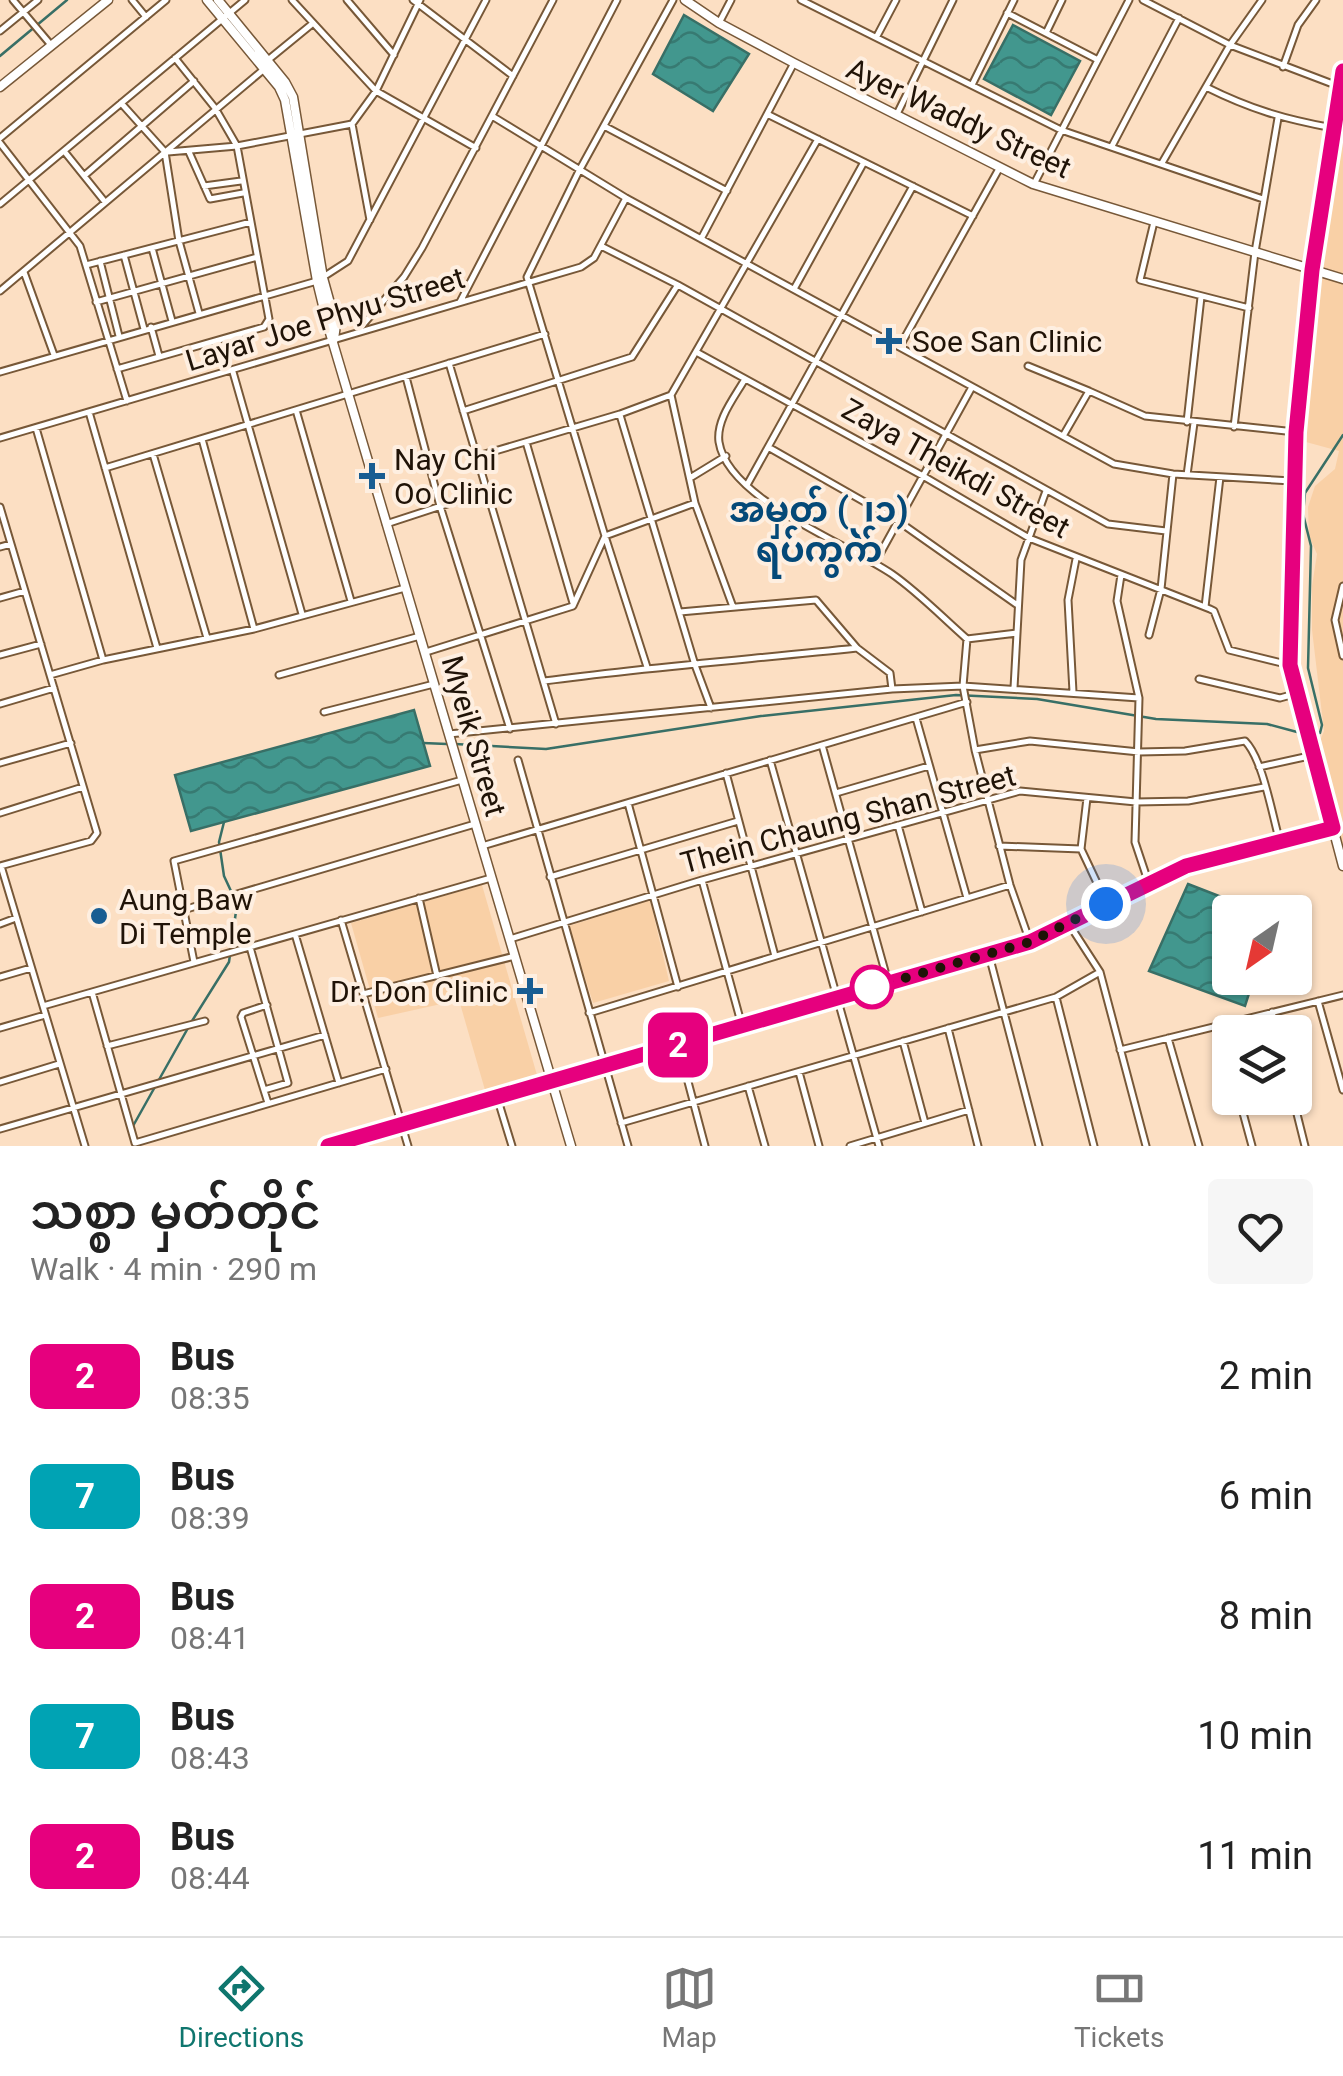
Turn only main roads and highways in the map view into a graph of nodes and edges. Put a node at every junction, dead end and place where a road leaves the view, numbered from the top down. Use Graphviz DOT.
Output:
graph roads {
  1 [pos="108,0"];
  2 [pos="206,0"];
  3 [pos="218,0"];
  4 [pos="685,0"];
  5 [pos="225,16"];
  6 [pos="1343,71"];
  7 [pos="0,86"];
  8 [pos="1339,112"];
  9 [pos="1312,270"];
  10 [pos="1343,279"];
  11 [pos="1333,828"];
  12 [pos="1343,866"];
  13 [pos="552,1082"];
  14 [pos="328,1146"];
  15 [pos="571,1146"];
  1 -- 7 [label="main road"];
  2 -- 5 [label="main road"];
  3 -- 5 [label="main road"];
  4 -- 9 [label="main road, Ayer Waddy Street"];
  5 -- 13 [label="main road, Myeik Street"];
  6 -- 8 [label="main road"];
  8 -- 9 [label="main road"];
  9 -- 10 [label="main road, Ayer Waddy Street"];
  9 -- 11 [label="main road"];
  11 -- 12 [label="main road"];
  11 -- 13 [label="main road"];
  13 -- 14 [label="main road"];
  13 -- 15 [label="main road, Myeik Street"];
}
